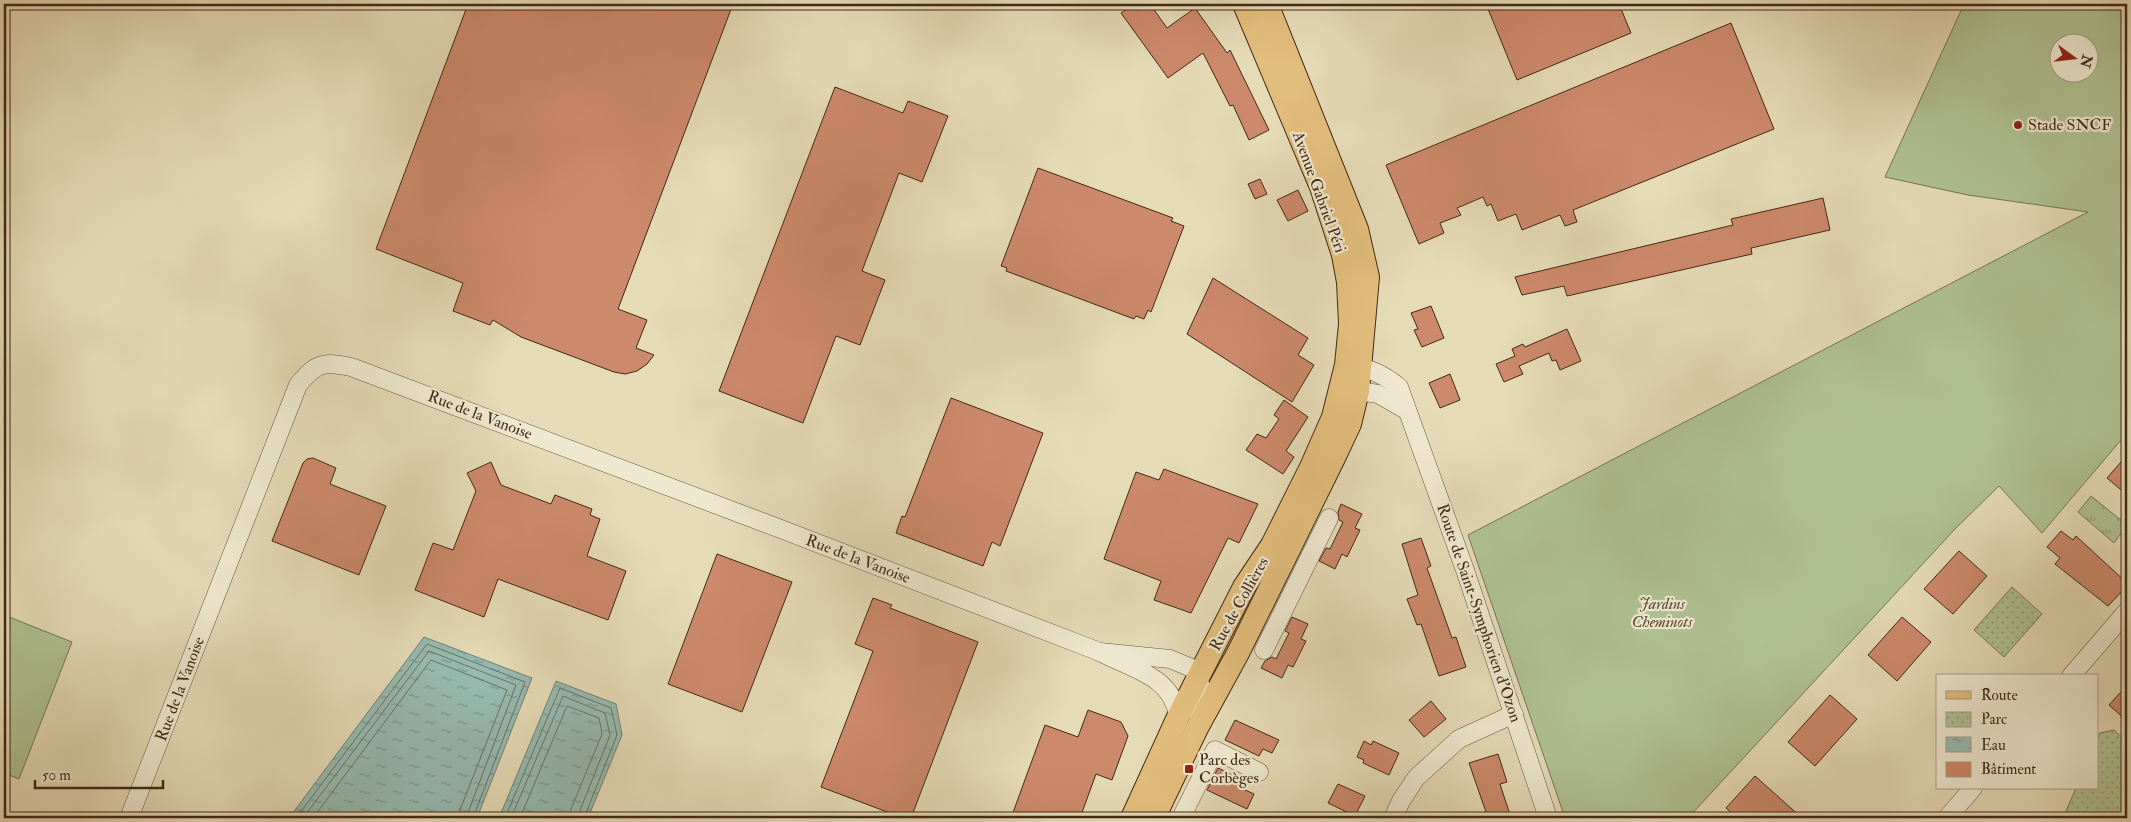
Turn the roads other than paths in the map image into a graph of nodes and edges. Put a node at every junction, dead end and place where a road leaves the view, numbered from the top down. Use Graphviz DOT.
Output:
graph roads {
  1 [pos="1244,4"];
  2 [pos="1268,4"];
  3 [pos="1276,54"];
  4 [pos="1353,366"];
  5 [pos="1350,390"];
  6 [pos="1406,410"];
  7 [pos="1329,518"];
  8 [pos="1286,580"];
  9 [pos="2127,611"];
  10 [pos="1264,650"];
  11 [pos="1100,652"];
  12 [pos="2073,674"];
  13 [pos="1198,678"];
  14 [pos="1514,714"];
  15 [pos="1187,723"];
  16 [pos="1259,772"];
  17 [pos="1971,790"];
  18 [pos="1163,798"];
  19 [pos="1183,814"];
  20 [pos="129,818"];
  21 [pos="1132,818"];
  22 [pos="1154,818"];
  23 [pos="1393,818"];
  24 [pos="1548,818"];
  25 [pos="1946,818"];
  1 -- 3 [label="main road, Avenue Gabriel Péri"];
  2 -- 3 [label="main road"];
  3 -- 4 [label="main road, Avenue Gabriel Péri"];
  4 -- 5 [label="main road"];
  4 -- 6 [label="street, Route de Saint-Symphorien d'Ozon"];
  5 -- 6 [label="street"];
  5 -- 8 [label="main road, Rue de Collières"];
  5 -- 13 [label="main road, Rue de Collières"];
  6 -- 14 [label="street, Route de Saint-Symphorien d'Ozon"];
  7 -- 8 [label="street, Rue de Collières"];
  8 -- 10 [label="street, Rue de Collières"];
  8 -- 15 [label="main road, Rue de Collières"];
  9 -- 12 [label="street"];
  11 -- 13 [label="street, Rue de la Vanoise"];
  11 -- 15 [label="street, Rue de la Vanoise"];
  11 -- 20 [label="street, Rue de la Vanoise"];
  13 -- 15 [label="main road, Rue de Collières"];
  14 -- 23 [label="street"];
  14 -- 24 [label="street, Route de Saint-Symphorien d'Ozon"];
  15 -- 18 [label="main road, Rue de Collières"];
  15 -- 21 [label="main road, Rue de Collières"];
  16 -- 19 [label="street"];
  17 -- 25 [label="street"];
  18 -- 19 [label="street"];
  18 -- 22 [label="main road, Rue de Collières"];
}
